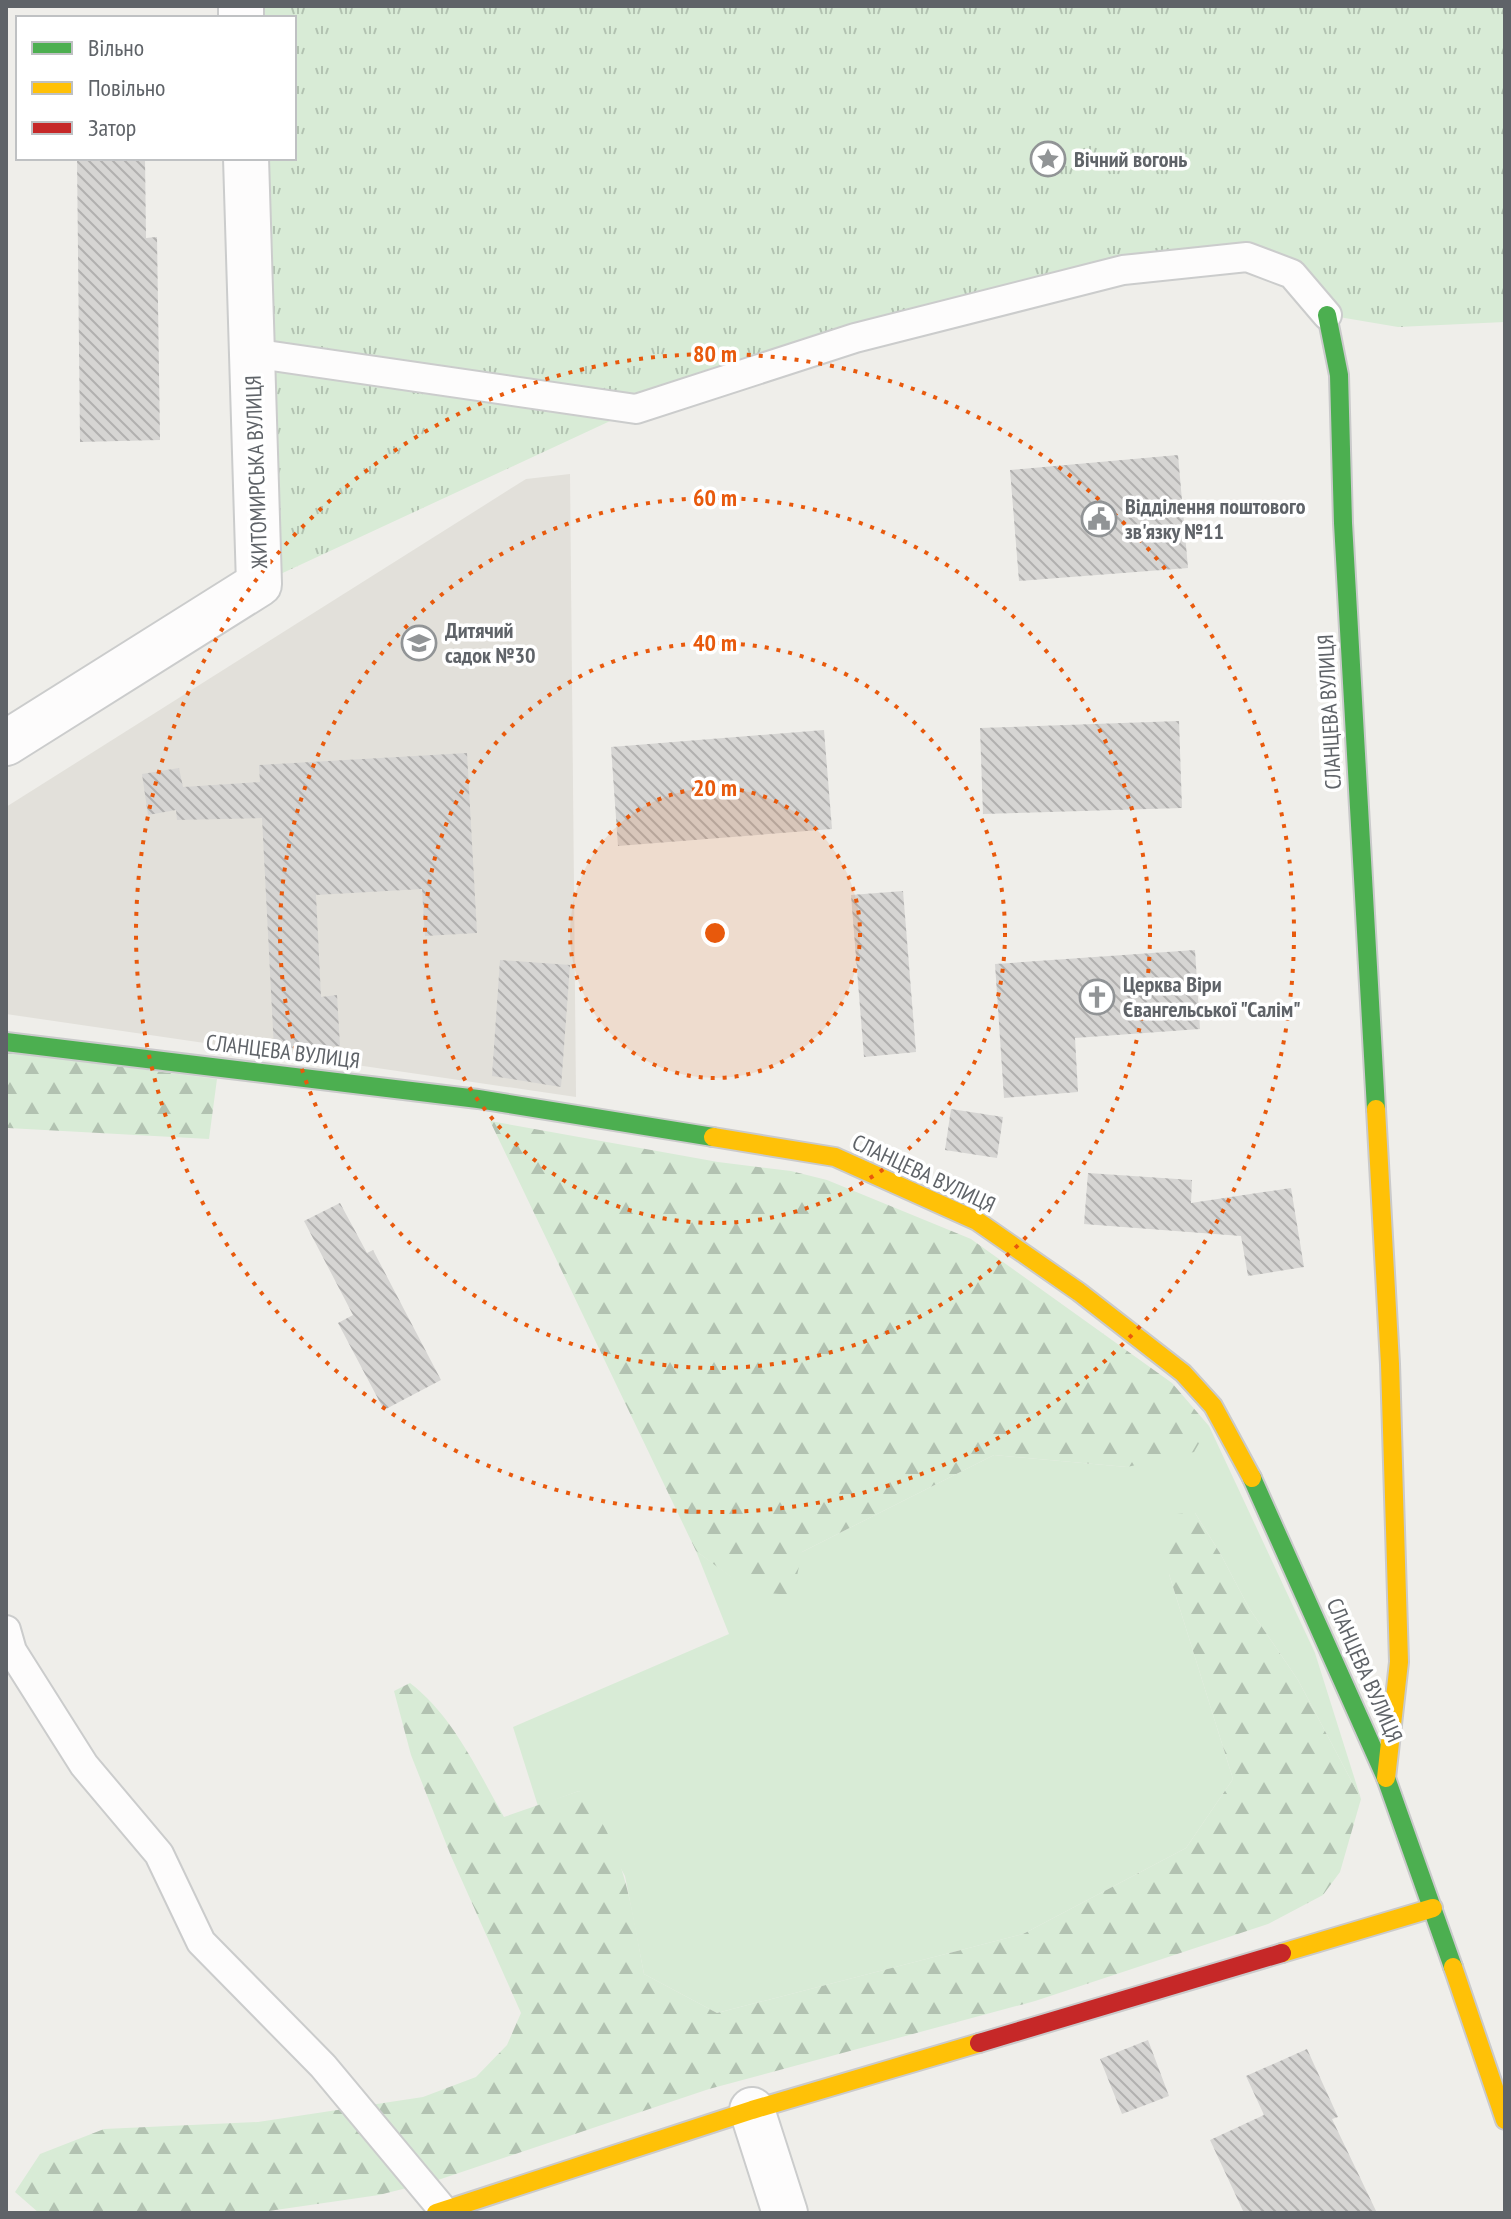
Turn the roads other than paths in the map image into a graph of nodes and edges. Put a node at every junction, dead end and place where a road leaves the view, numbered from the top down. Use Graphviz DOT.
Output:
graph roads {
  1 [pos="246,160"];
  2 [pos="1327,315"];
  3 [pos="252,353"];
  4 [pos="6,743"];
  5 [pos="6,1042"];
  6 [pos="6,1630"];
  7 [pos="1386,1778"];
  8 [pos="1433,1908"];
  9 [pos="752,2110"];
  10 [pos="1505,2120"];
  11 [pos="440,2212"];
  12 [pos="785,2213"];
  1 -- 3 [label="street, ЖИТОМИРСЬКА ВУЛИЦЯ"];
  2 -- 3 [label="lane"];
  2 -- 7 [label="street, СЛАНЦЕВА ВУЛИЦЯ"];
  3 -- 4 [label="street, ЖИТОМИРСЬКА ВУЛИЦЯ"];
  5 -- 7 [label="street, СЛАНЦЕВА ВУЛИЦЯ"];
  6 -- 11 [label="lane"];
  7 -- 8 [label="street, СЛАНЦЕВА ВУЛИЦЯ"];
  8 -- 9 [label="street"];
  8 -- 10 [label="street, СЛАНЦЕВА ВУЛИЦЯ"];
  9 -- 11 [label="street"];
  9 -- 12 [label="street"];
}
